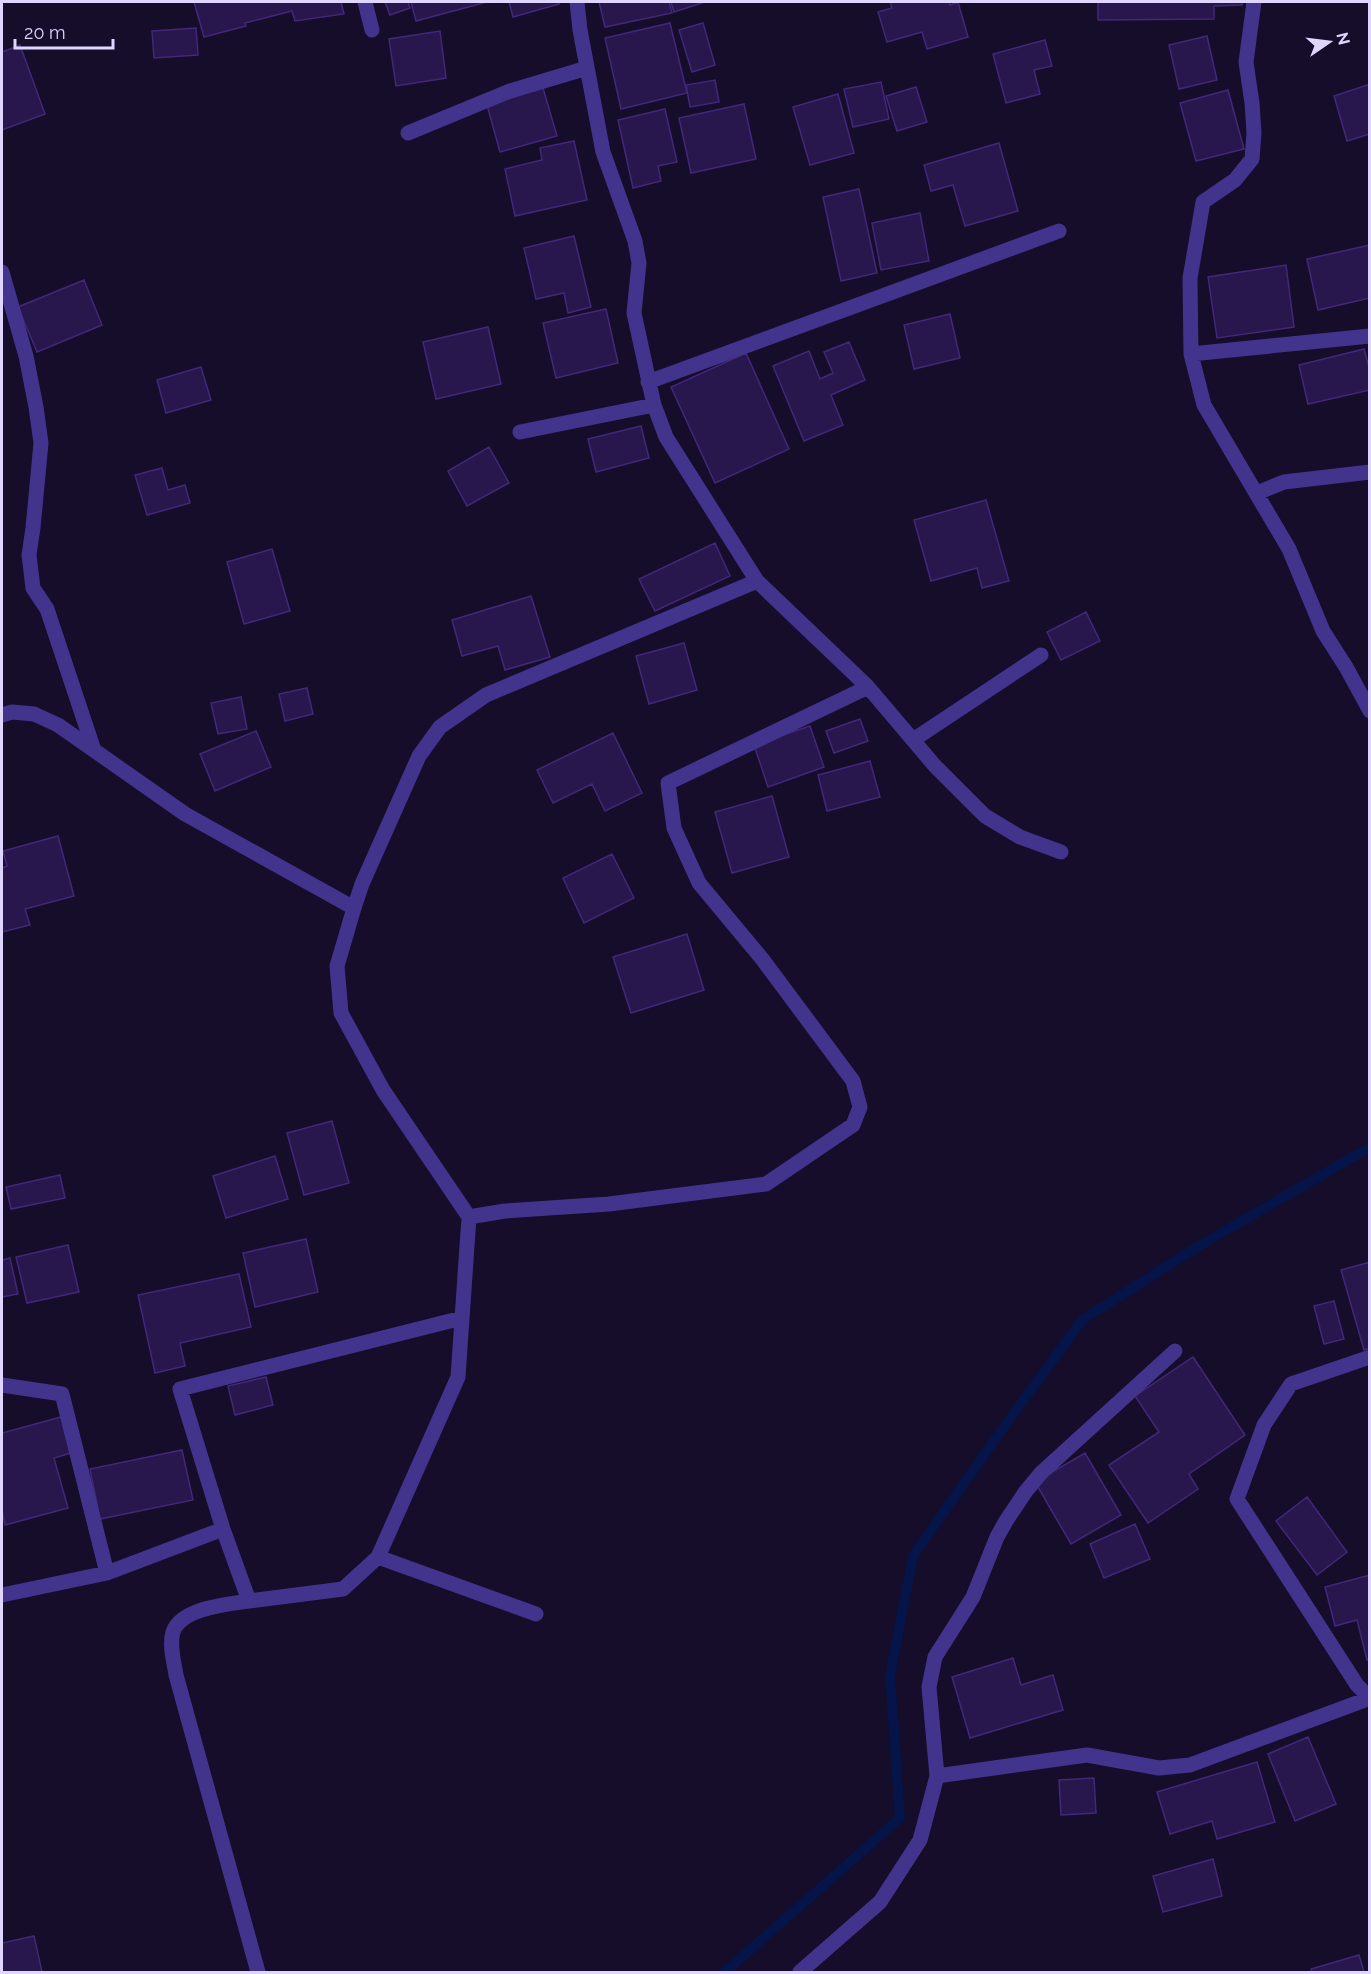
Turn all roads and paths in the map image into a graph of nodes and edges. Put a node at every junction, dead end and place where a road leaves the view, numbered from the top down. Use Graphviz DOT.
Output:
graph roads {
  1 [pos="365,2"];
  2 [pos="577,2"];
  3 [pos="1254,2"];
  4 [pos="372,30"];
  5 [pos="587,69"];
  6 [pos="408,133"];
  7 [pos="1059,231"];
  8 [pos="2,272"];
  9 [pos="1370,336"];
  10 [pos="1191,354"];
  11 [pos="648,382"];
  12 [pos="654,405"];
  13 [pos="520,432"];
  14 [pos="1370,472"];
  15 [pos="1257,493"];
  16 [pos="757,581"];
  17 [pos="1041,656"];
  18 [pos="868,687"];
  19 [pos="1370,711"];
  20 [pos="2,715"];
  21 [pos="913,740"];
  22 [pos="94,750"];
  23 [pos="1061,852"];
  24 [pos="354,908"];
  25 [pos="469,1216"];
  26 [pos="462,1318"];
  27 [pos="1175,1350"];
  28 [pos="1370,1357"];
  29 [pos="2,1385"];
  30 [pos="223,1530"];
  31 [pos="378,1557"];
  32 [pos="107,1573"];
  33 [pos="2,1595"];
  34 [pos="249,1601"];
  35 [pos="536,1614"];
  36 [pos="1370,1698"];
  37 [pos="937,1776"];
  38 [pos="258,1972"];
  39 [pos="800,1972"];
  1 -- 4 [label="street"];
  2 -- 5 [label="street"];
  3 -- 10 [label="street"];
  5 -- 6 [label="street"];
  5 -- 11 [label="street"];
  7 -- 11 [label="street"];
  8 -- 22 [label="street"];
  9 -- 10 [label="street"];
  10 -- 15 [label="street"];
  11 -- 12 [label="street"];
  12 -- 13 [label="street"];
  12 -- 16 [label="street"];
  14 -- 15 [label="street"];
  15 -- 19 [label="street"];
  16 -- 18 [label="street"];
  16 -- 24 [label="street"];
  17 -- 21 [label="street"];
  18 -- 21 [label="street"];
  18 -- 25 [label="street"];
  20 -- 22 [label="street"];
  21 -- 23 [label="street"];
  22 -- 24 [label="street"];
  24 -- 25 [label="street"];
  25 -- 26 [label="street"];
  26 -- 30 [label="street"];
  26 -- 31 [label="street"];
  27 -- 37 [label="street"];
  28 -- 36 [label="street"];
  29 -- 32 [label="street"];
  30 -- 32 [label="street"];
  30 -- 34 [label="street"];
  31 -- 34 [label="street"];
  31 -- 35 [label="street"];
  32 -- 33 [label="street"];
  34 -- 38 [label="street"];
  36 -- 37 [label="street"];
  37 -- 39 [label="street"];
}
